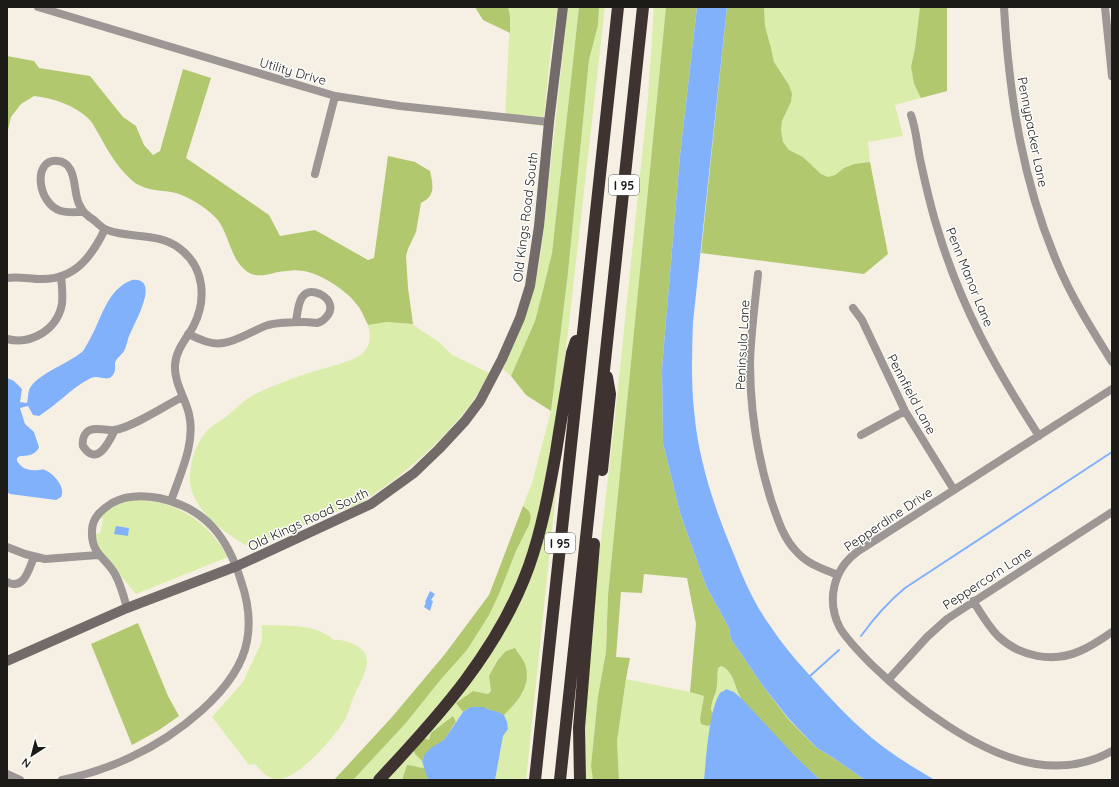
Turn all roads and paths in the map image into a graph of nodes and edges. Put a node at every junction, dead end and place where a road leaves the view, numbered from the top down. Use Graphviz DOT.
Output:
graph roads {
  1 [pos="38,7"];
  2 [pos="563,7"];
  3 [pos="618,7"];
  4 [pos="643,7"];
  5 [pos="1004,7"];
  6 [pos="1106,7"];
  7 [pos="1112,76"];
  8 [pos="335,96"];
  9 [pos="911,115"];
  10 [pos="549,122"];
  11 [pos="315,174"];
  12 [pos="82,212"];
  13 [pos="105,229"];
  14 [pos="758,274"];
  15 [pos="61,276"];
  16 [pos="7,278"];
  17 [pos="586,305"];
  18 [pos="853,308"];
  19 [pos="296,322"];
  20 [pos="188,334"];
  21 [pos="7,339"];
  22 [pos="1112,362"];
  23 [pos="604,364"];
  24 [pos="1112,388"];
  25 [pos="182,397"];
  26 [pos="905,411"];
  27 [pos="115,430"];
  28 [pos="861,435"];
  29 [pos="1039,436"];
  30 [pos="954,490"];
  31 [pos="171,501"];
  32 [pos="1112,512"];
  33 [pos="7,547"];
  34 [pos="98,554"];
  35 [pos="34,557"];
  36 [pos="237,566"];
  37 [pos="838,575"];
  38 [pos="7,582"];
  39 [pos="973,601"];
  40 [pos="127,608"];
  41 [pos="1112,632"];
  42 [pos="7,660"];
  43 [pos="888,680"];
  44 [pos="1112,751"];
  45 [pos="7,774"];
  46 [pos="20,780"];
  47 [pos="62,780"];
  48 [pos="379,780"];
  49 [pos="535,780"];
  50 [pos="560,780"];
  51 [pos="580,780"];
  1 -- 8 [label="street, Utility Drive"];
  2 -- 10 [label="street, Old Kings Road South"];
  3 -- 17 [label="highway, I 95"];
  4 -- 23 [label="highway, I 95"];
  5 -- 22 [label="street, Pennypacker Lane"];
  6 -- 7 [label="street"];
  8 -- 10 [label="street, Utility Drive"];
  8 -- 11 [label="street"];
  9 -- 29 [label="street, Penn Manor Lane"];
  10 -- 36 [label="street, Old Kings Road South"];
  12 -- 12 [label="street"];
  12 -- 13 [label="street"];
  13 -- 15 [label="street"];
  13 -- 20 [label="street"];
  14 -- 37 [label="street, Peninsula Lane"];
  15 -- 16 [label="street"];
  15 -- 21 [label="street"];
  17 -- 48 [label="highway"];
  17 -- 49 [label="highway, I 95"];
  18 -- 26 [label="street, Pennfield Lane"];
  19 -- 19 [label="street"];
  19 -- 20 [label="street"];
  20 -- 25 [label="street"];
  23 -- 50 [label="highway, I 95"];
  23 -- 51 [label="highway"];
  24 -- 29 [label="street, Pepperdine Drive"];
  25 -- 27 [label="street"];
  25 -- 31 [label="street"];
  26 -- 28 [label="street"];
  26 -- 30 [label="street, Pennfield Lane"];
  29 -- 30 [label="street, Pepperdine Drive"];
  30 -- 37 [label="street, Pepperdine Drive"];
  31 -- 34 [label="street"];
  31 -- 36 [label="street"];
  32 -- 39 [label="street, Peppercorn Lane"];
  33 -- 35 [label="street"];
  34 -- 35 [label="street"];
  34 -- 40 [label="street"];
  35 -- 38 [label="street"];
  36 -- 40 [label="street, Old Kings Road South"];
  36 -- 47 [label="street"];
  37 -- 43 [label="street, Pepperdine Drive"];
  39 -- 41 [label="street"];
  39 -- 43 [label="street, Peppercorn Lane"];
  40 -- 42 [label="street, Old Kings Road South"];
  43 -- 44 [label="street, Pepperdine Drive"];
  45 -- 46 [label="street"];
}
